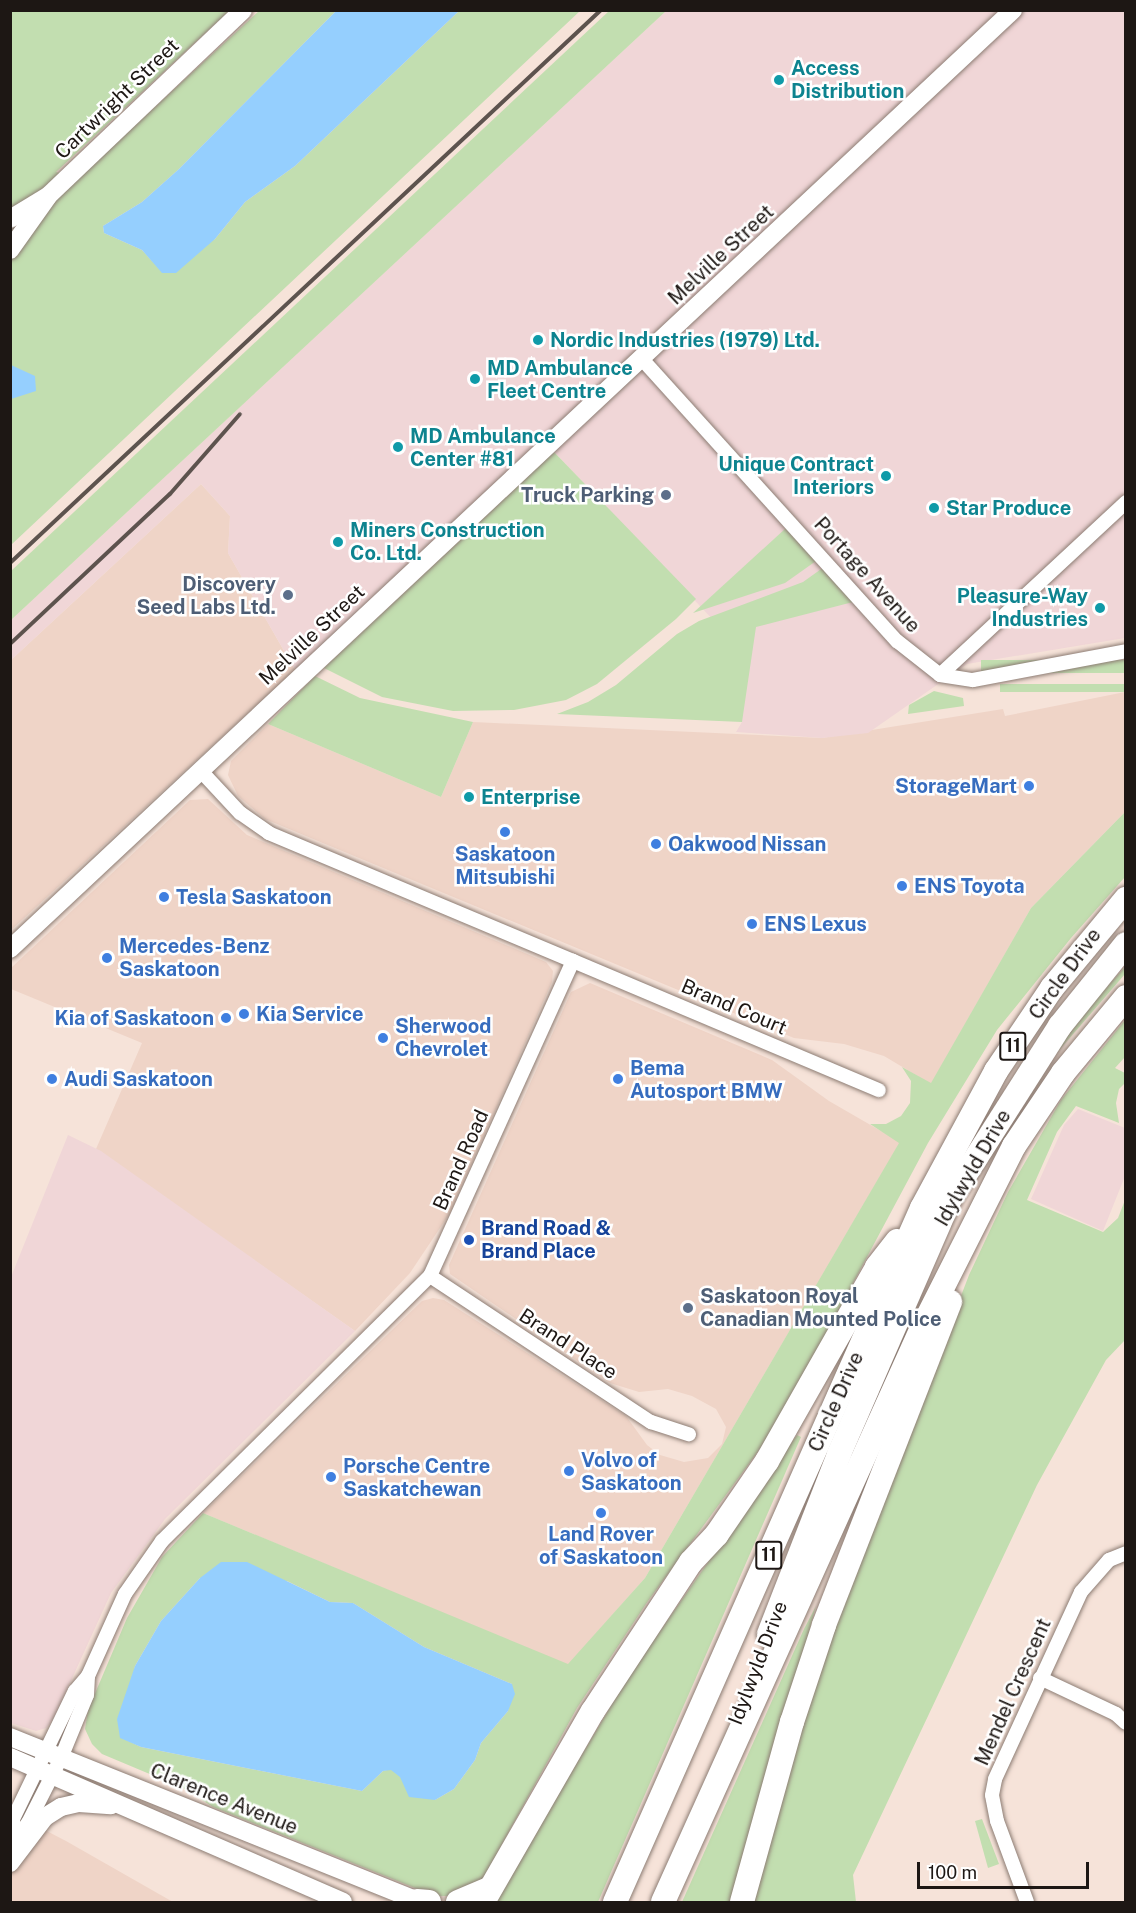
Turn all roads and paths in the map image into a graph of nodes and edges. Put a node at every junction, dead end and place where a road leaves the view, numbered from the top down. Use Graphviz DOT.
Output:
graph roads {
  1 [pos="243,10"];
  2 [pos="1013,10"];
  3 [pos="48,196"];
  4 [pos="10,219"];
  5 [pos="10,250"];
  6 [pos="641,358"];
  7 [pos="1125,502"];
  8 [pos="1125,651"];
  9 [pos="940,675"];
  10 [pos="201,771"];
  11 [pos="1125,899"];
  12 [pos="1125,944"];
  13 [pos="10,949"];
  14 [pos="573,961"];
  15 [pos="1125,997"];
  16 [pos="879,1090"];
  17 [pos="992,1190"];
  18 [pos="922,1208"];
  19 [pos="430,1276"];
  20 [pos="689,1434"];
  21 [pos="1125,1553"];
  22 [pos="1040,1678"];
  23 [pos="1125,1723"];
  24 [pos="10,1737"];
  25 [pos="54,1755"];
  26 [pos="10,1757"];
  27 [pos="45,1772"];
  28 [pos="716,1784"];
  29 [pos="123,1805"];
  30 [pos="13,1844"];
  31 [pos="10,1863"];
  32 [pos="486,1896"];
  33 [pos="343,1902"];
  34 [pos="422,1902"];
  35 [pos="459,1902"];
  36 [pos="615,1902"];
  37 [pos="663,1902"];
  38 [pos="742,1902"];
  39 [pos="1027,1902"];
  1 -- 3 [label="street, Cartwright Street"];
  2 -- 6 [label="street, Melville Street"];
  3 -- 4 [label="street, Cartwright Street"];
  3 -- 5 [label="street, Cartwright Street"];
  6 -- 9 [label="street, Portage Avenue"];
  6 -- 10 [label="street, Melville Street"];
  7 -- 9 [label="street"];
  8 -- 9 [label="street, Portage Avenue"];
  10 -- 13 [label="street, Melville Street"];
  10 -- 14 [label="street"];
  11 -- 18 [label="highway, Circle Drive / 11"];
  12 -- 28 [label="highway, Idylwyld Drive / 11"];
  14 -- 16 [label="street, Brand Court"];
  14 -- 19 [label="street, Brand Road"];
  15 -- 17 [label="highway, 11"];
  17 -- 28 [label="highway, 11"];
  17 -- 38 [label="highway"];
  18 -- 32 [label="highway"];
  18 -- 36 [label="highway, Circle Drive / 11"];
  19 -- 20 [label="street, Brand Place"];
  19 -- 25 [label="street, Brand Road"];
  21 -- 22 [label="street, Mendel Crescent"];
  22 -- 23 [label="street"];
  22 -- 39 [label="street, Mendel Crescent"];
  24 -- 25 [label="street, Clarence Avenue"];
  25 -- 27 [label="street, Brand Road"];
  25 -- 34 [label="street, Clarence Avenue"];
  26 -- 27 [label="street"];
  27 -- 29 [label="street"];
  27 -- 30 [label="street, Brand Road"];
  28 -- 37 [label="highway, 11"];
  29 -- 31 [label="street"];
  29 -- 33 [label="street"];
  32 -- 35 [label="highway"];
}
